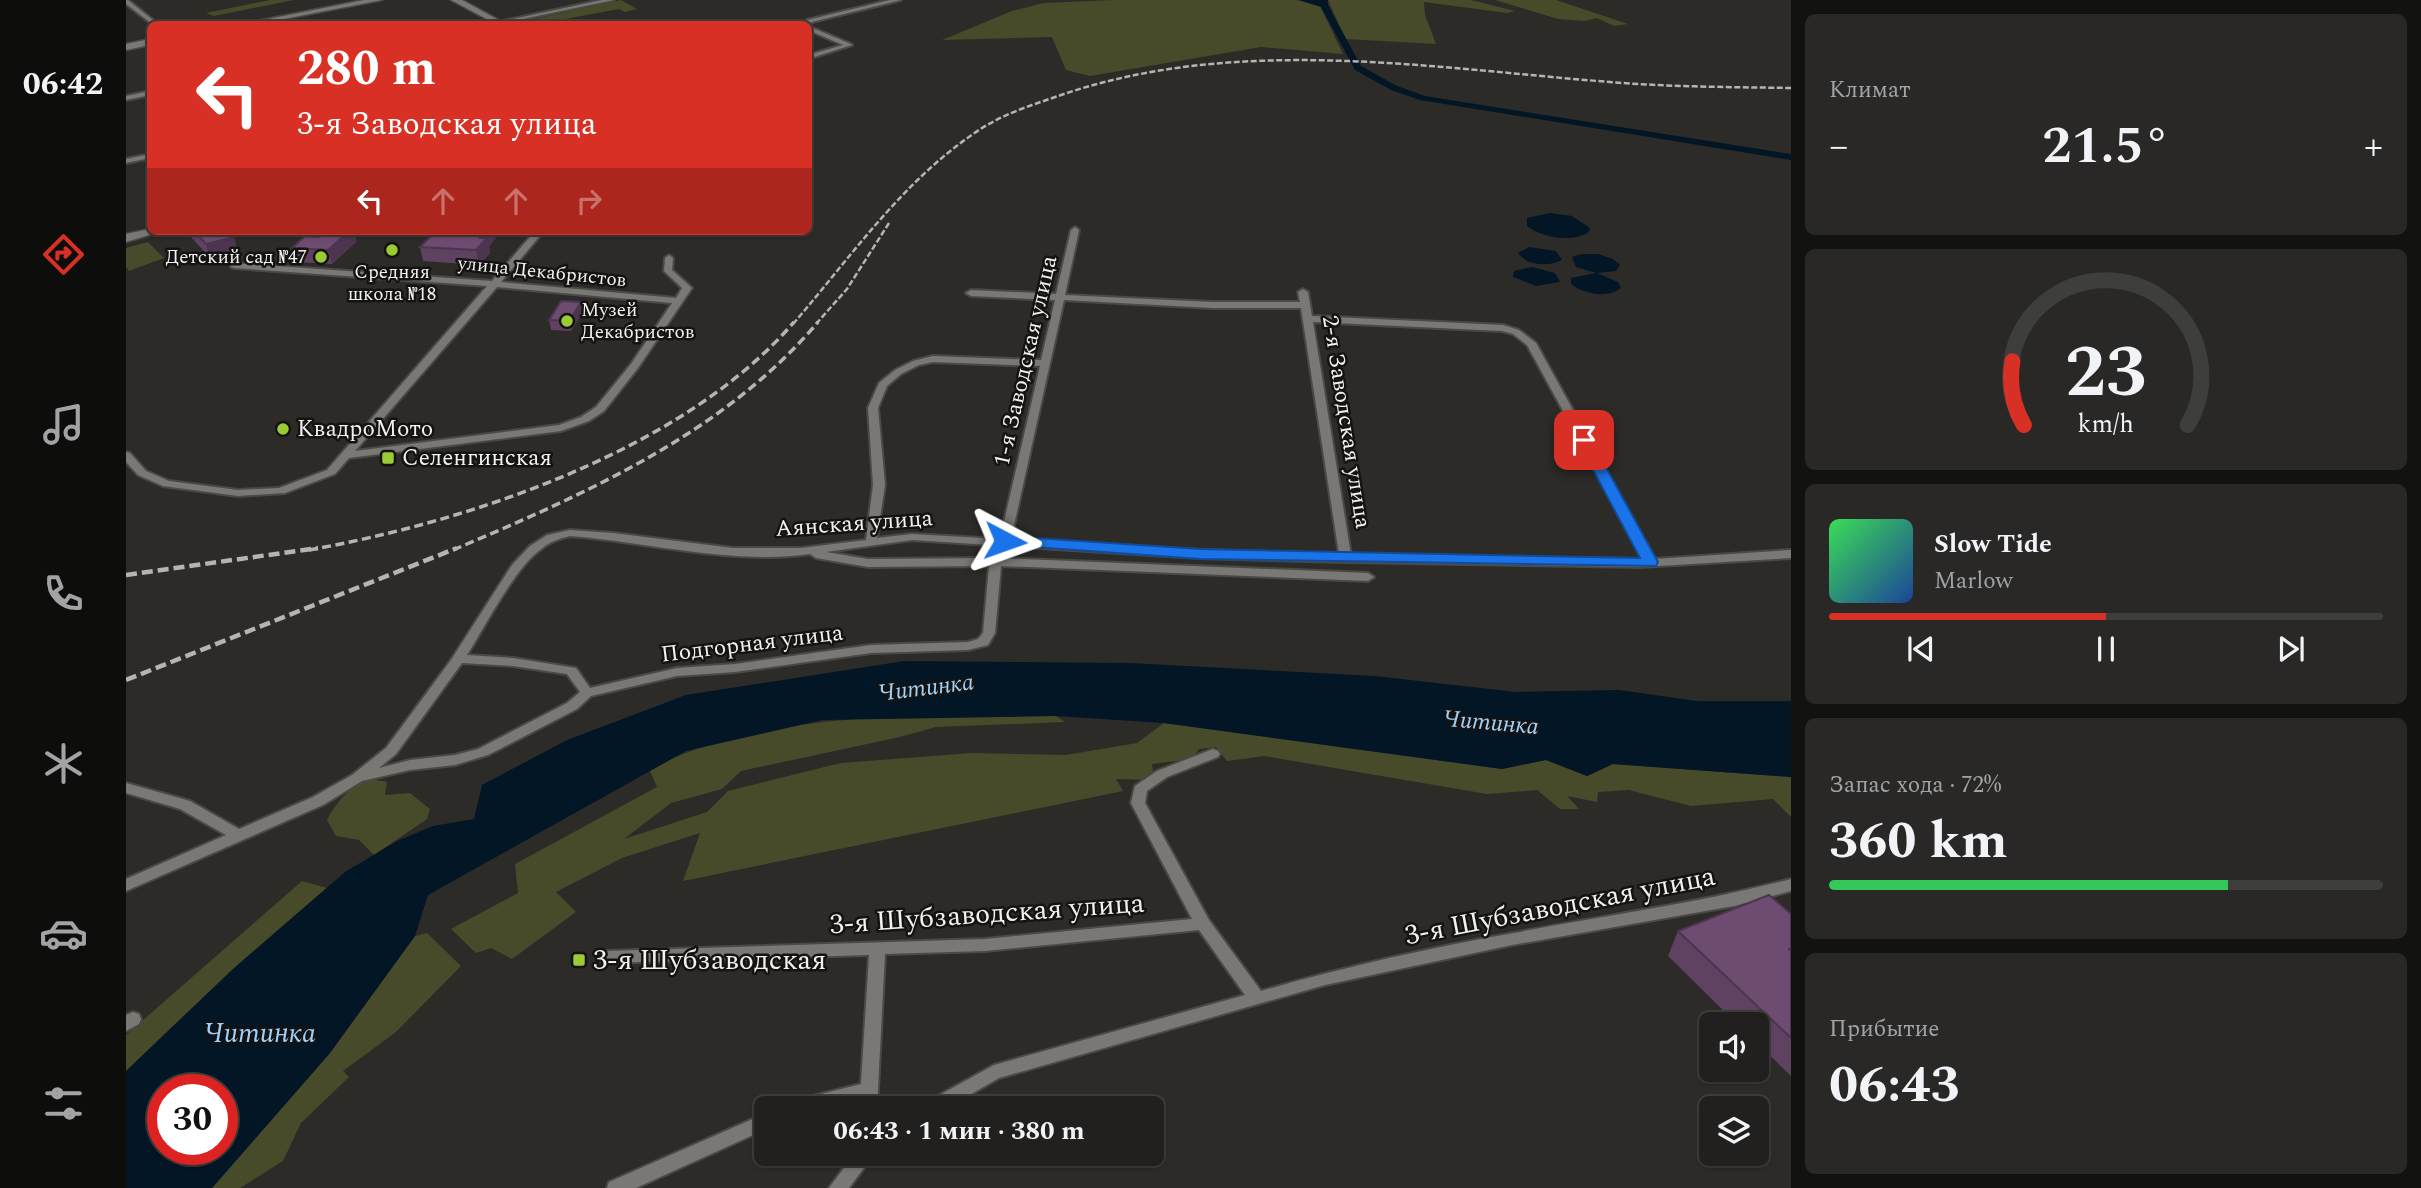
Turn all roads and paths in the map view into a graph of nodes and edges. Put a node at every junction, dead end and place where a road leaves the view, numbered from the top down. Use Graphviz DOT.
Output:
graph roads {
  1 [pos="378,0"];
  2 [pos="455,0"];
  3 [pos="611,0"];
  4 [pos="898,0"];
  5 [pos="126,1"];
  6 [pos="151,21"];
  7 [pos="262,21"];
  8 [pos="493,21"];
  9 [pos="512,21"];
  10 [pos="810,21"];
  11 [pos="812,28"];
  12 [pos="147,43"];
  13 [pos="126,47"];
  14 [pos="812,56"];
  15 [pos="147,94"];
  16 [pos="126,98"];
  17 [pos="147,157"];
  18 [pos="126,161"];
  19 [pos="1075,230"];
  20 [pos="147,233"];
  21 [pos="537,235"];
  22 [pos="126,238"];
  23 [pos="669,258"];
  24 [pos="234,265"];
  25 [pos="495,284"];
  26 [pos="1303,292"];
  27 [pos="971,293"];
  28 [pos="1060,297"];
  29 [pos="679,301"];
  30 [pos="1306,305"];
  31 [pos="1308,319"];
  32 [pos="1045,363"];
  33 [pos="126,455"];
  34 [pos="349,455"];
  35 [pos="1005,541"];
  36 [pos="871,543"];
  37 [pos="801,552"];
  38 [pos="1791,554"];
  39 [pos="1346,558"];
  40 [pos="995,562"];
  41 [pos="1651,562"];
  42 [pos="1368,578"];
  43 [pos="458,659"];
  44 [pos="587,693"];
  45 [pos="1213,754"];
  46 [pos="357,778"];
  47 [pos="126,788"];
  48 [pos="239,836"];
  49 [pos="126,885"];
  50 [pos="1791,885"];
  51 [pos="1203,924"];
  52 [pos="877,949"];
  53 [pos="607,957"];
  54 [pos="1256,997"];
  55 [pos="1049,1054"];
  56 [pos="870,1089"];
  57 [pos="843,1096"];
  58 [pos="869,1096"];
  59 [pos="952,1096"];
  60 [pos="754,1126"];
  61 [pos="855,1166"];
  62 [pos="617,1188"];
  63 [pos="838,1188"];
  1 -- 7 [label="main road"];
  2 -- 8 [label="main road"];
  3 -- 9 [label="street"];
  4 -- 10 [label="street"];
  5 -- 6 [label="street"];
  11 -- 14 [label="street"];
  12 -- 13 [label="main road"];
  15 -- 16 [label="street"];
  17 -- 18 [label="street"];
  19 -- 28 [label="street, 1-я Заводская улица"];
  20 -- 22 [label="main road"];
  21 -- 25 [label="street"];
  23 -- 29 [label="street"];
  24 -- 25 [label="street, улица Декабристов"];
  25 -- 29 [label="street, улица Декабристов"];
  25 -- 34 [label="street"];
  26 -- 30 [label="street, 2-я Заводская улица"];
  27 -- 28 [label="street"];
  28 -- 30 [label="street"];
  28 -- 32 [label="street, 1-я Заводская улица"];
  29 -- 34 [label="street"];
  30 -- 31 [label="street, 2-я Заводская улица"];
  31 -- 39 [label="street, 2-я Заводская улица"];
  31 -- 41 [label="street"];
  32 -- 35 [label="street, 1-я Заводская улица"];
  32 -- 36 [label="street"];
  33 -- 34 [label="street"];
  35 -- 36 [label="street, Аянская улица"];
  35 -- 39 [label="street, Аянская улица"];
  36 -- 37 [label="street, Аянская улица"];
  37 -- 40 [label="street"];
  37 -- 43 [label="street, Аянская улица"];
  38 -- 41 [label="street, Аянская улица"];
  39 -- 41 [label="street, Аянская улица"];
  40 -- 42 [label="street"];
  40 -- 44 [label="street, Подгорная улица"];
  43 -- 44 [label="street"];
  43 -- 46 [label="street"];
  44 -- 46 [label="street"];
  45 -- 51 [label="street"];
  46 -- 48 [label="street"];
  47 -- 48 [label="street"];
  48 -- 49 [label="street"];
  50 -- 54 [label="street, 3-я Шубзаводская улица"];
  51 -- 52 [label="street, 3-я Шубзаводская улица"];
  51 -- 54 [label="street"];
  52 -- 53 [label="street, 3-я Шубзаводская улица"];
  52 -- 56 [label="street"];
  54 -- 55 [label="street, 3-я Шубзаводская улица"];
  55 -- 59 [label="street"];
  56 -- 57 [label="street"];
  56 -- 58 [label="street"];
  60 -- 62 [label="street"];
  61 -- 63 [label="street"];
}
